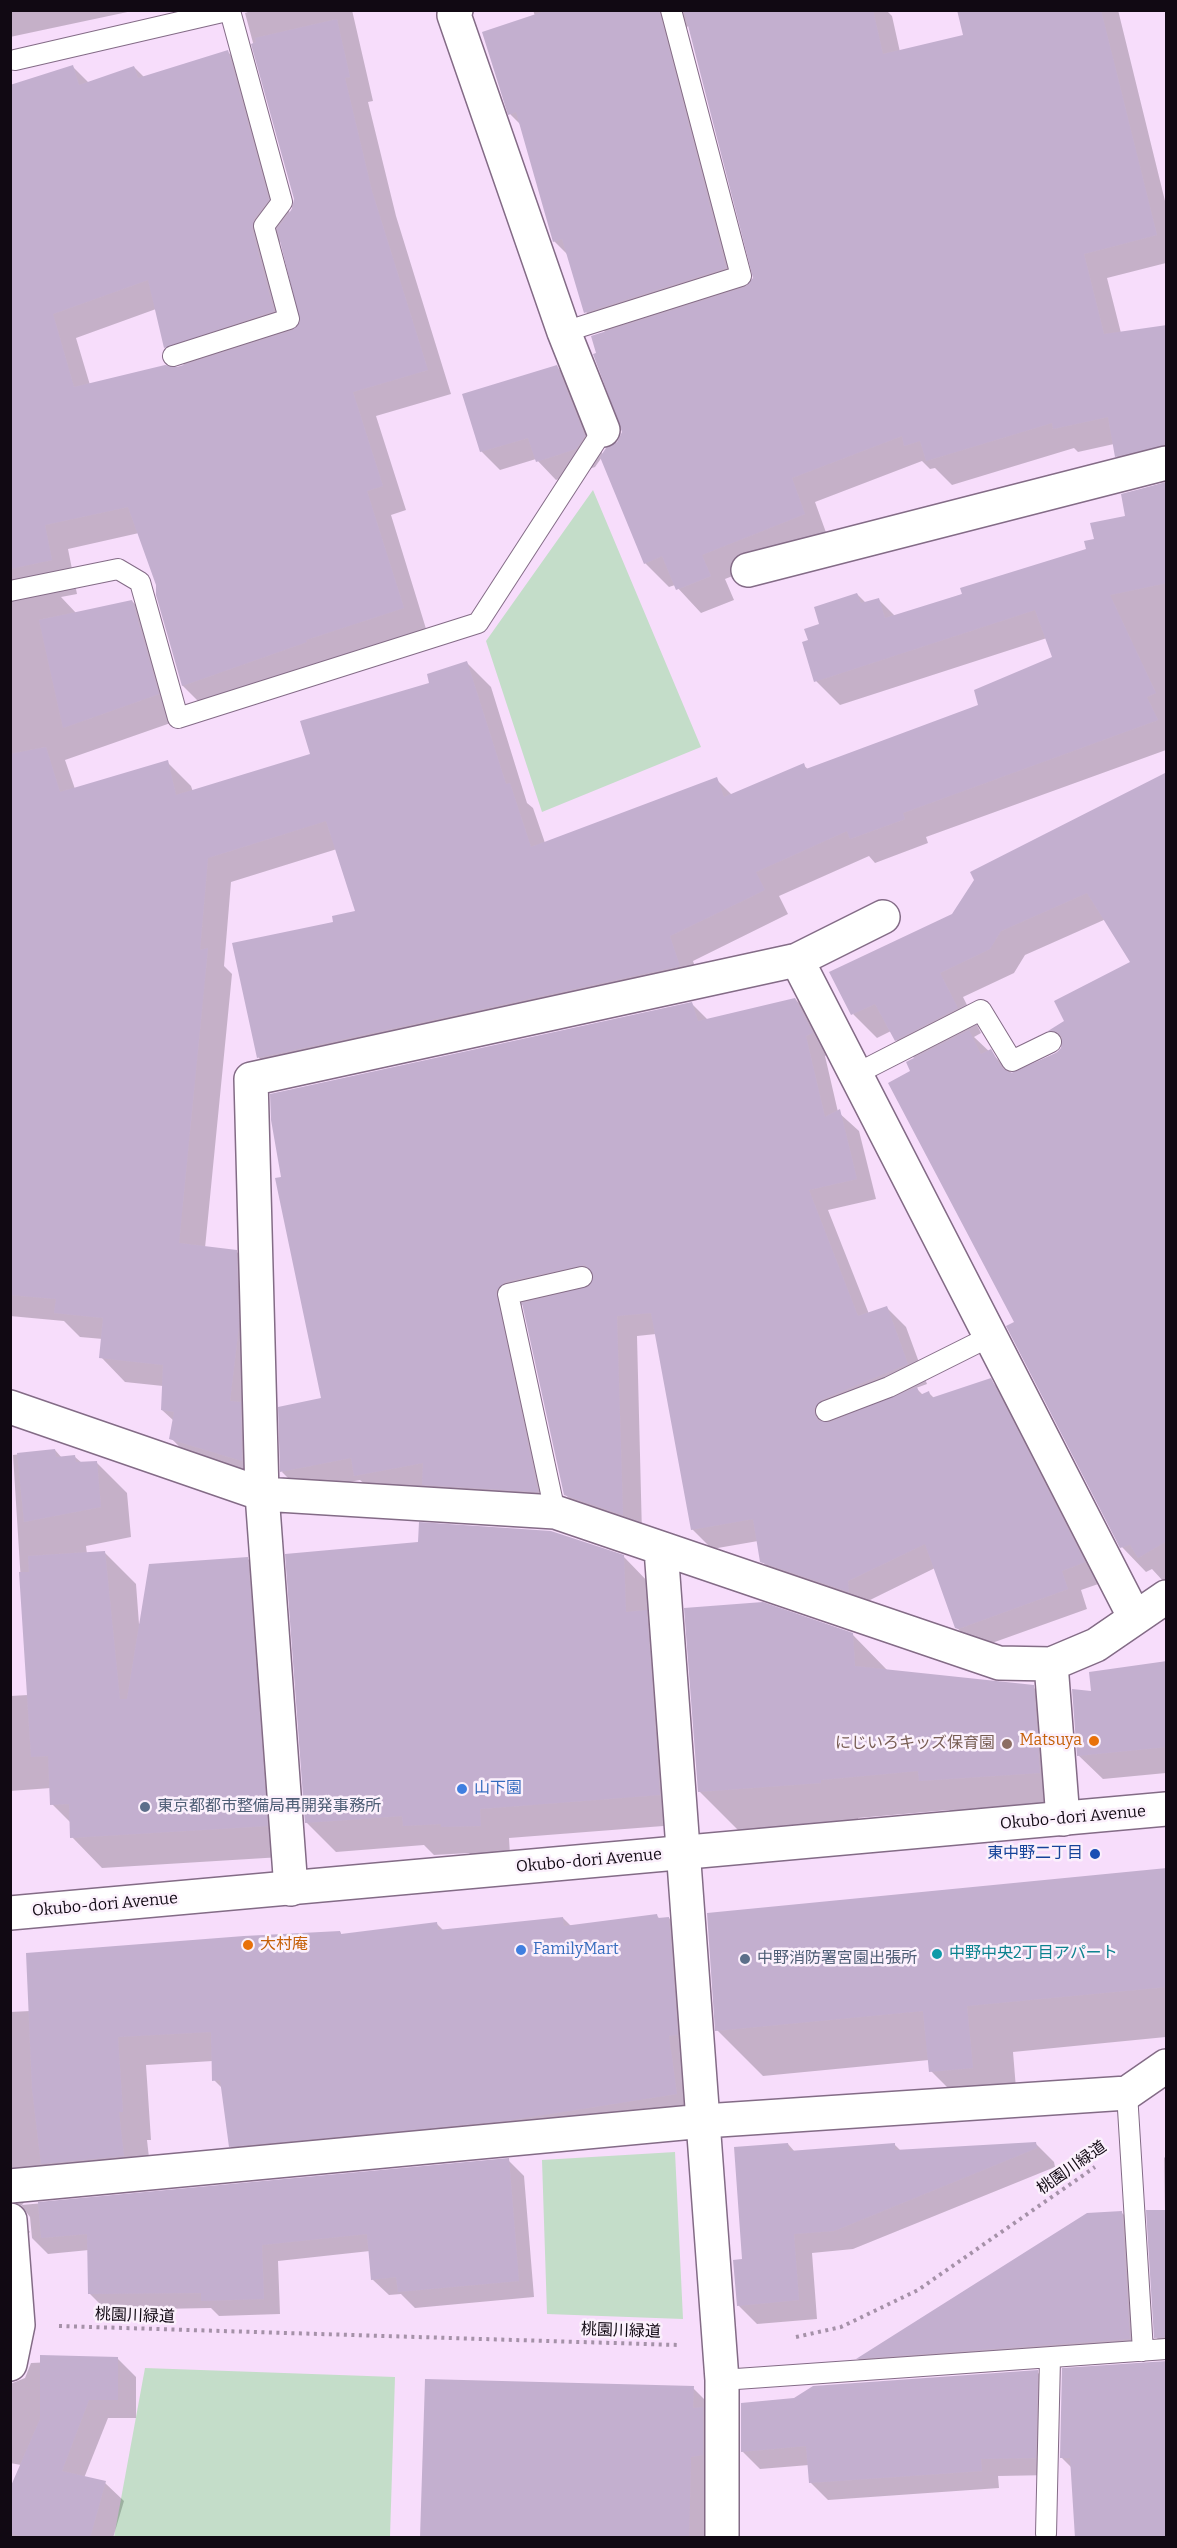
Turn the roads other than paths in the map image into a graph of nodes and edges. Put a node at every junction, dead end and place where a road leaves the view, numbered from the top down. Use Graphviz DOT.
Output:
graph roads {
  1 [pos="456,10"];
  2 [pos="671,10"];
  3 [pos="231,11"];
  4 [pos="15,60"];
  5 [pos="564,332"];
  6 [pos="173,356"];
  7 [pos="603,429"];
  8 [pos="1167,463"];
  9 [pos="748,570"];
  10 [pos="10,591"];
  11 [pos="883,917"];
  12 [pos="797,960"];
  13 [pos="1051,1042"];
  14 [pos="856,1074"];
  15 [pos="582,1277"];
  16 [pos="991,1336"];
  17 [pos="10,1407"];
  18 [pos="826,1411"];
  19 [pos="262,1494"];
  20 [pos="555,1512"];
  21 [pos="661,1549"];
  22 [pos="1167,1597"];
  23 [pos="1135,1618"];
  24 [pos="1051,1664"];
  25 [pos="1167,1809"];
  26 [pos="1063,1820"];
  27 [pos="682,1852"];
  28 [pos="291,1889"];
  29 [pos="10,1913"];
  30 [pos="1167,2066"];
  31 [pos="1127,2093"];
  32 [pos="704,2121"];
  33 [pos="10,2186"];
  34 [pos="10,2220"];
  35 [pos="1167,2349"];
  36 [pos="1143,2351"];
  37 [pos="1050,2358"];
  38 [pos="10,2364"];
  39 [pos="722,2380"];
  40 [pos="1046,2534"];
  41 [pos="722,2538"];
  1 -- 5 [label="street"];
  2 -- 5 [label="lane"];
  3 -- 4 [label="lane"];
  3 -- 6 [label="lane"];
  5 -- 7 [label="street"];
  7 -- 10 [label="lane"];
  8 -- 9 [label="street"];
  11 -- 12 [label="street"];
  12 -- 14 [label="street"];
  12 -- 19 [label="street"];
  13 -- 14 [label="lane"];
  14 -- 16 [label="street"];
  15 -- 20 [label="lane"];
  16 -- 18 [label="lane"];
  16 -- 23 [label="street"];
  17 -- 19 [label="street"];
  19 -- 20 [label="street"];
  19 -- 28 [label="street"];
  20 -- 21 [label="street"];
  21 -- 24 [label="street"];
  21 -- 27 [label="street"];
  22 -- 23 [label="street"];
  23 -- 24 [label="street"];
  24 -- 26 [label="street"];
  25 -- 26 [label="street, Okubo-dori Avenue"];
  26 -- 27 [label="street, Okubo-dori Avenue"];
  27 -- 28 [label="street, Okubo-dori Avenue"];
  27 -- 32 [label="street"];
  28 -- 29 [label="street, Okubo-dori Avenue"];
  30 -- 31 [label="street"];
  31 -- 32 [label="street"];
  31 -- 36 [label="lane"];
  32 -- 33 [label="street"];
  32 -- 39 [label="street"];
  34 -- 38 [label="street"];
  35 -- 36 [label="lane"];
  36 -- 37 [label="lane"];
  37 -- 39 [label="lane"];
  37 -- 40 [label="lane"];
  39 -- 41 [label="street"];
}
